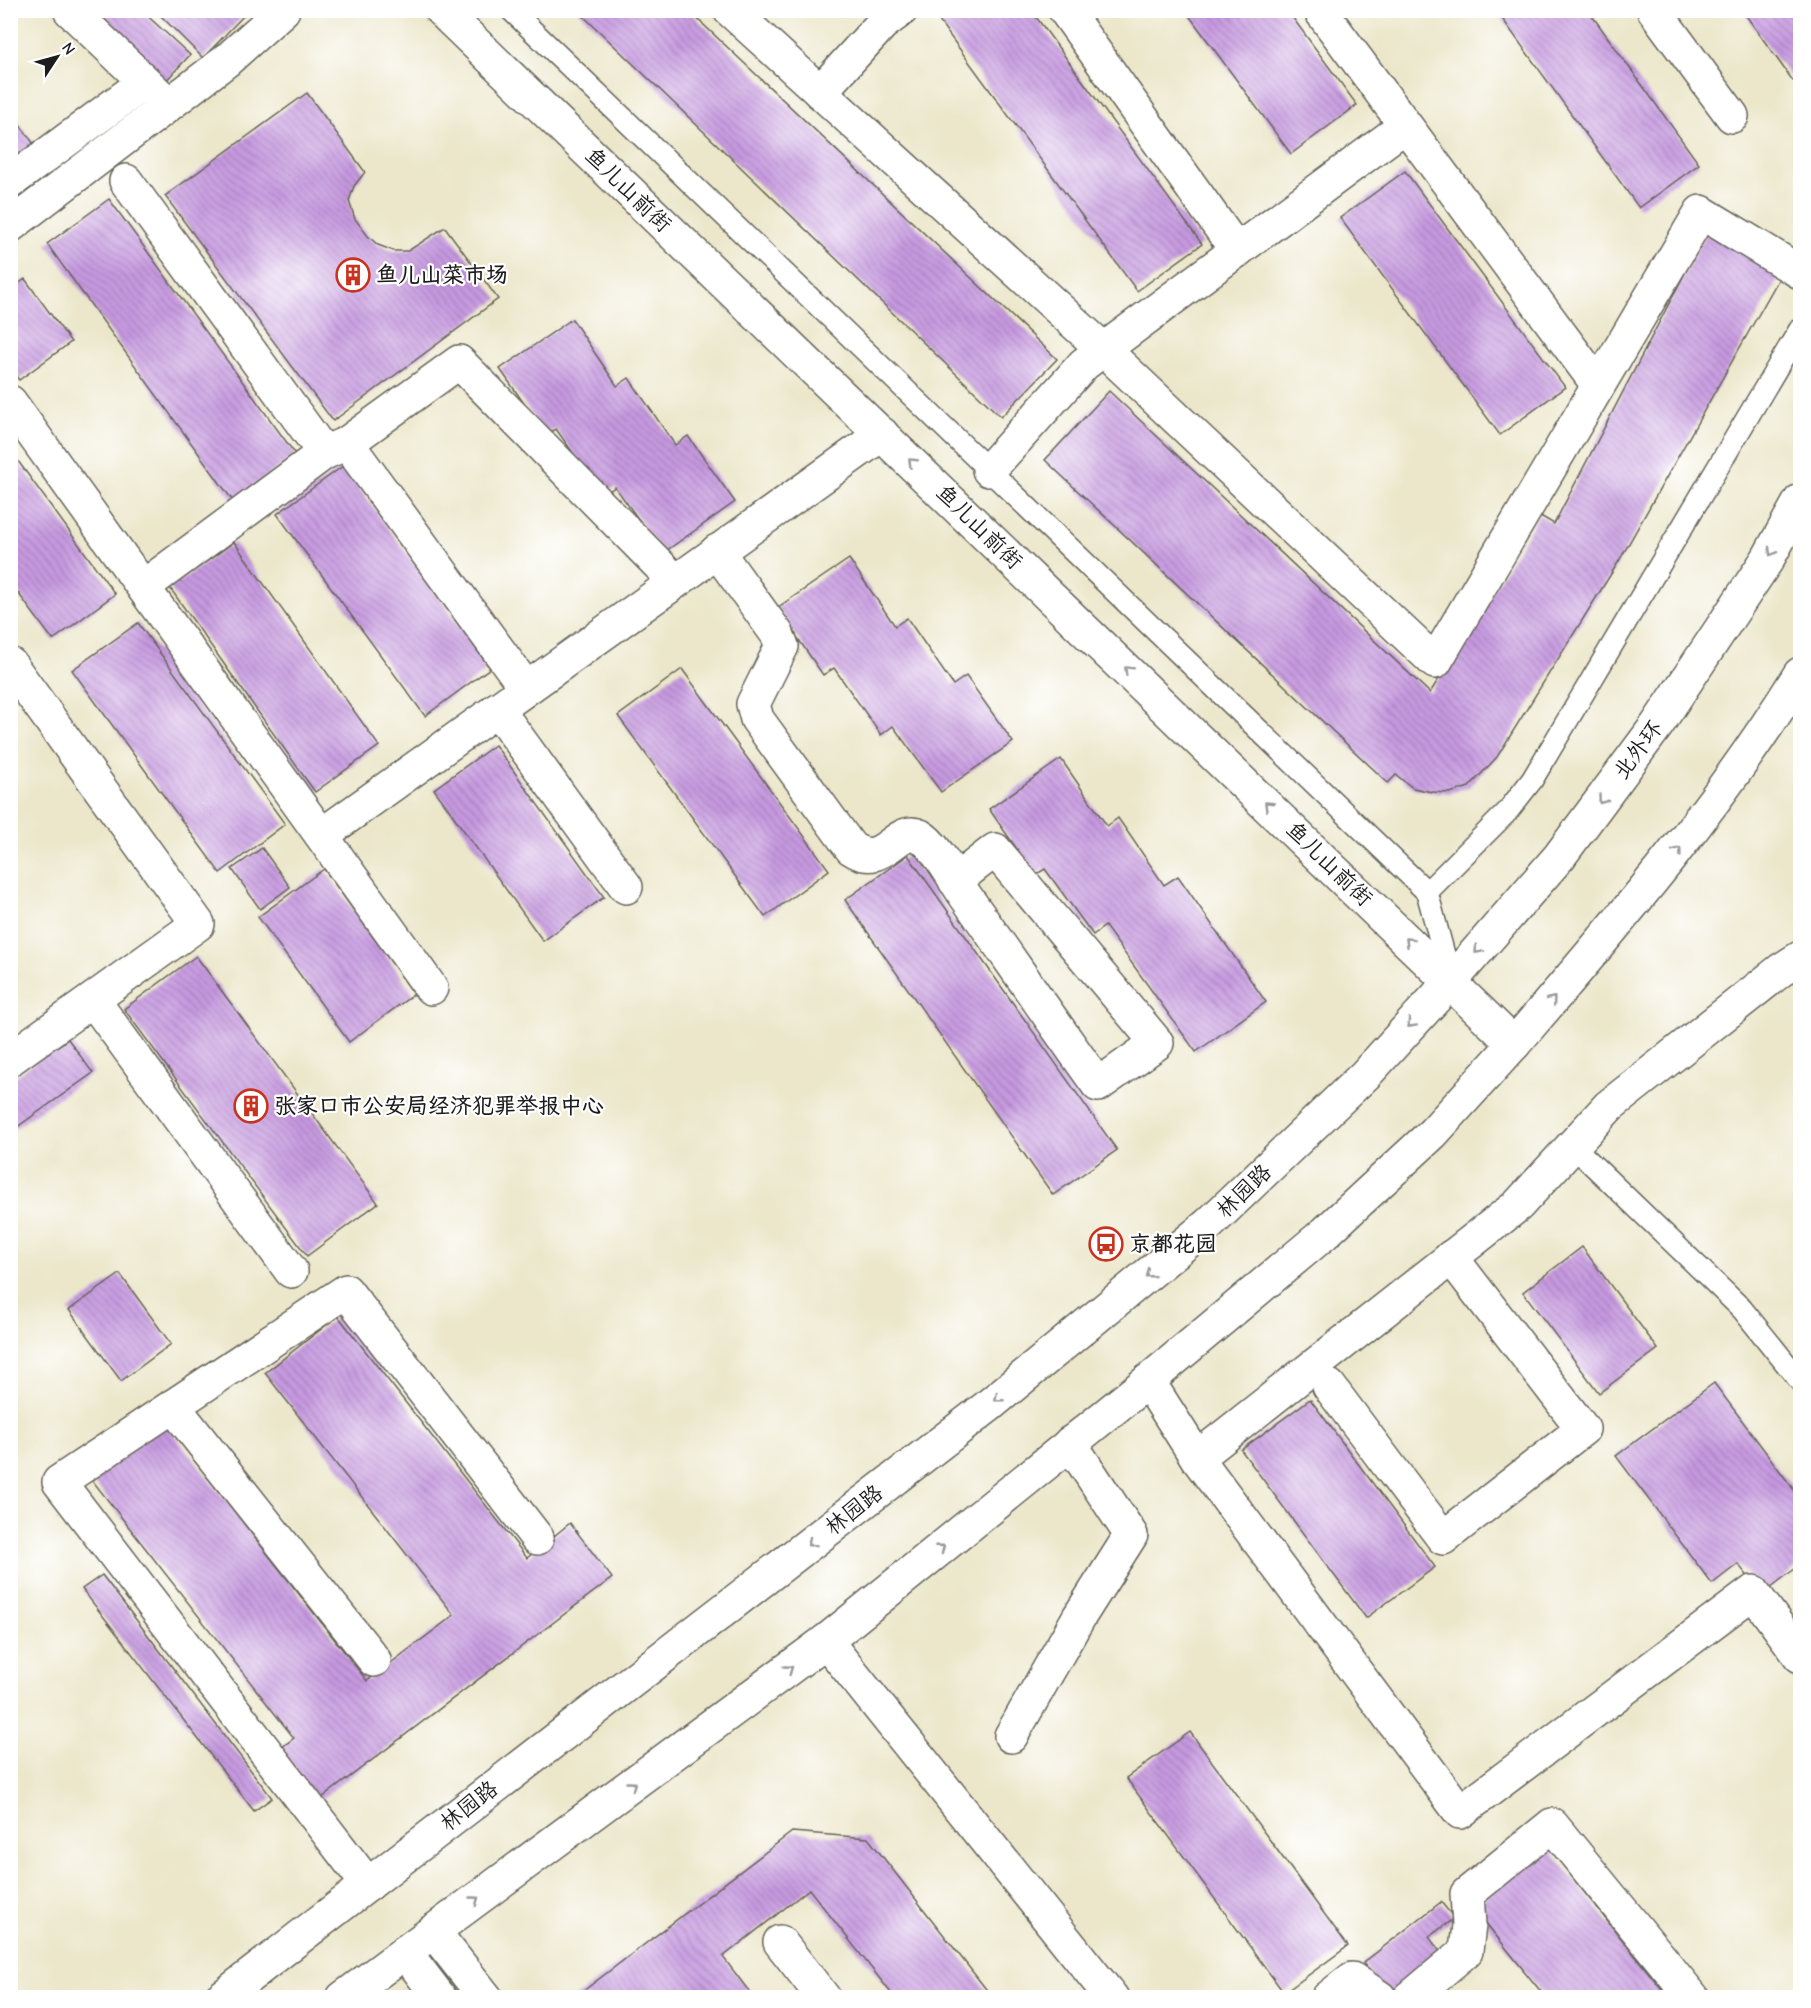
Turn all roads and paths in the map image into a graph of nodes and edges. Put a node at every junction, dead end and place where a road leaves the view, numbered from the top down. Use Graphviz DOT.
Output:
graph roads {
  1 [pos="70,10"];
  2 [pos="283,10"];
  3 [pos="511,10"];
  4 [pos="730,10"];
  5 [pos="901,10"];
  6 [pos="1065,10"];
  7 [pos="1320,10"];
  8 [pos="1654,10"];
  9 [pos="448,13"];
  10 [pos="146,82"];
  11 [pos="820,92"];
  12 [pos="169,104"];
  13 [pos="1732,116"];
  14 [pos="1405,126"];
  15 [pos="126,181"];
  16 [pos="10,182"];
  17 [pos="10,226"];
  18 [pos="1237,251"];
  19 [pos="1800,272"];
  20 [pos="1800,329"];
  21 [pos="1104,350"];
  22 [pos="1598,385"];
  23 [pos="10,402"];
  24 [pos="882,434"];
  25 [pos="336,448"];
  26 [pos="989,470"];
  27 [pos="1800,501"];
  28 [pos="717,551"];
  29 [pos="675,582"];
  30 [pos="143,587"];
  31 [pos="10,664"];
  32 [pos="1800,674"];
  33 [pos="526,688"];
  34 [pos="497,709"];
  35 [pos="322,835"];
  36 [pos="954,880"];
  37 [pos="626,887"];
  38 [pos="1427,892"];
  39 [pos="1800,958"];
  40 [pos="1451,981"];
  41 [pos="431,988"];
  42 [pos="93,1000"];
  43 [pos="1514,1044"];
  44 [pos="10,1059"];
  45 [pos="1572,1145"];
  46 [pos="1452,1257"];
  47 [pos="291,1271"];
  48 [pos="1148,1381"];
  49 [pos="1800,1381"];
  50 [pos="1329,1386"];
  51 [pos="173,1406"];
  52 [pos="1070,1443"];
  53 [pos="1197,1458"];
  54 [pos="537,1538"];
  55 [pos="826,1641"];
  56 [pos="1800,1656"];
  57 [pos="374,1660"];
  58 [pos="1011,1736"];
  59 [pos="368,1884"];
  60 [pos="433,1931"];
  61 [pos="780,1942"];
  62 [pos="405,1952"];
  63 [pos="222,1998"];
  64 [pos="343,1998"];
  65 [pos="440,1998"];
  66 [pos="486,1998"];
  67 [pos="824,1998"];
  68 [pos="1112,1998"];
  69 [pos="1328,1998"];
  70 [pos="1380,1998"];
  71 [pos="1410,1998"];
  72 [pos="1693,1998"];
  1 -- 10 [label="main road"];
  2 -- 12 [label="main road"];
  3 -- 26 [label="lane"];
  4 -- 11 [label="main road"];
  5 -- 11 [label="main road"];
  6 -- 18 [label="main road"];
  7 -- 14 [label="main road"];
  8 -- 13 [label="main road"];
  9 -- 24 [label="main road, 鱼儿山前街"];
  10 -- 12 [label="main road"];
  10 -- 16 [label="main road"];
  11 -- 21 [label="main road"];
  12 -- 17 [label="main road"];
  14 -- 18 [label="main road"];
  14 -- 22 [label="main road"];
  15 -- 25 [label="main road"];
  18 -- 21 [label="main road"];
  19 -- 22 [label="main road"];
  20 -- 38 [label="lane"];
  21 -- 22 [label="main road"];
  21 -- 26 [label="main road"];
  23 -- 30 [label="main road"];
  24 -- 28 [label="main road"];
  40 -- 24 [label="main road, 鱼儿山前街, one-way"];
  25 -- 29 [label="main road"];
  25 -- 30 [label="main road"];
  25 -- 33 [label="main road"];
  26 -- 38 [label="lane"];
  27 -- 40 [label="main road, 北外环, one-way"];
  28 -- 29 [label="main road"];
  28 -- 36 [label="main road"];
  29 -- 33 [label="main road"];
  30 -- 35 [label="main road"];
  31 -- 42 [label="main road"];
  43 -- 32 [label="main road, one-way"];
  33 -- 34 [label="main road"];
  34 -- 35 [label="main road"];
  34 -- 37 [label="main road"];
  35 -- 41 [label="main road"];
  36 -- 36 [label="main road"];
  38 -- 40 [label="lane"];
  39 -- 45 [label="main road"];
  40 -- 43 [label="main road, 鱼儿山前街"];
  40 -- 59 [label="main road, 林园路, one-way"];
  42 -- 44 [label="main road"];
  42 -- 47 [label="main road"];
  43 -- 48 [label="main road"];
  45 -- 46 [label="main road"];
  45 -- 49 [label="lane"];
  46 -- 50 [label="main road"];
  46 -- 53 [label="main road"];
  48 -- 52 [label="main road"];
  48 -- 53 [label="main road"];
  51 -- 54 [label="main road"];
  51 -- 57 [label="main road"];
  51 -- 59 [label="main road"];
  55 -- 52 [label="main road, one-way"];
  52 -- 58 [label="main road"];
  53 -- 56 [label="main road"];
  60 -- 55 [label="main road, one-way"];
  55 -- 68 [label="main road"];
  59 -- 63 [label="main road, 林园路"];
  60 -- 62 [label="main road"];
  60 -- 66 [label="main road"];
  61 -- 67 [label="main road"];
  62 -- 64 [label="main road"];
  62 -- 65 [label="main road"];
  69 -- 70 [label="main road"];
  71 -- 72 [label="main road"];
}
